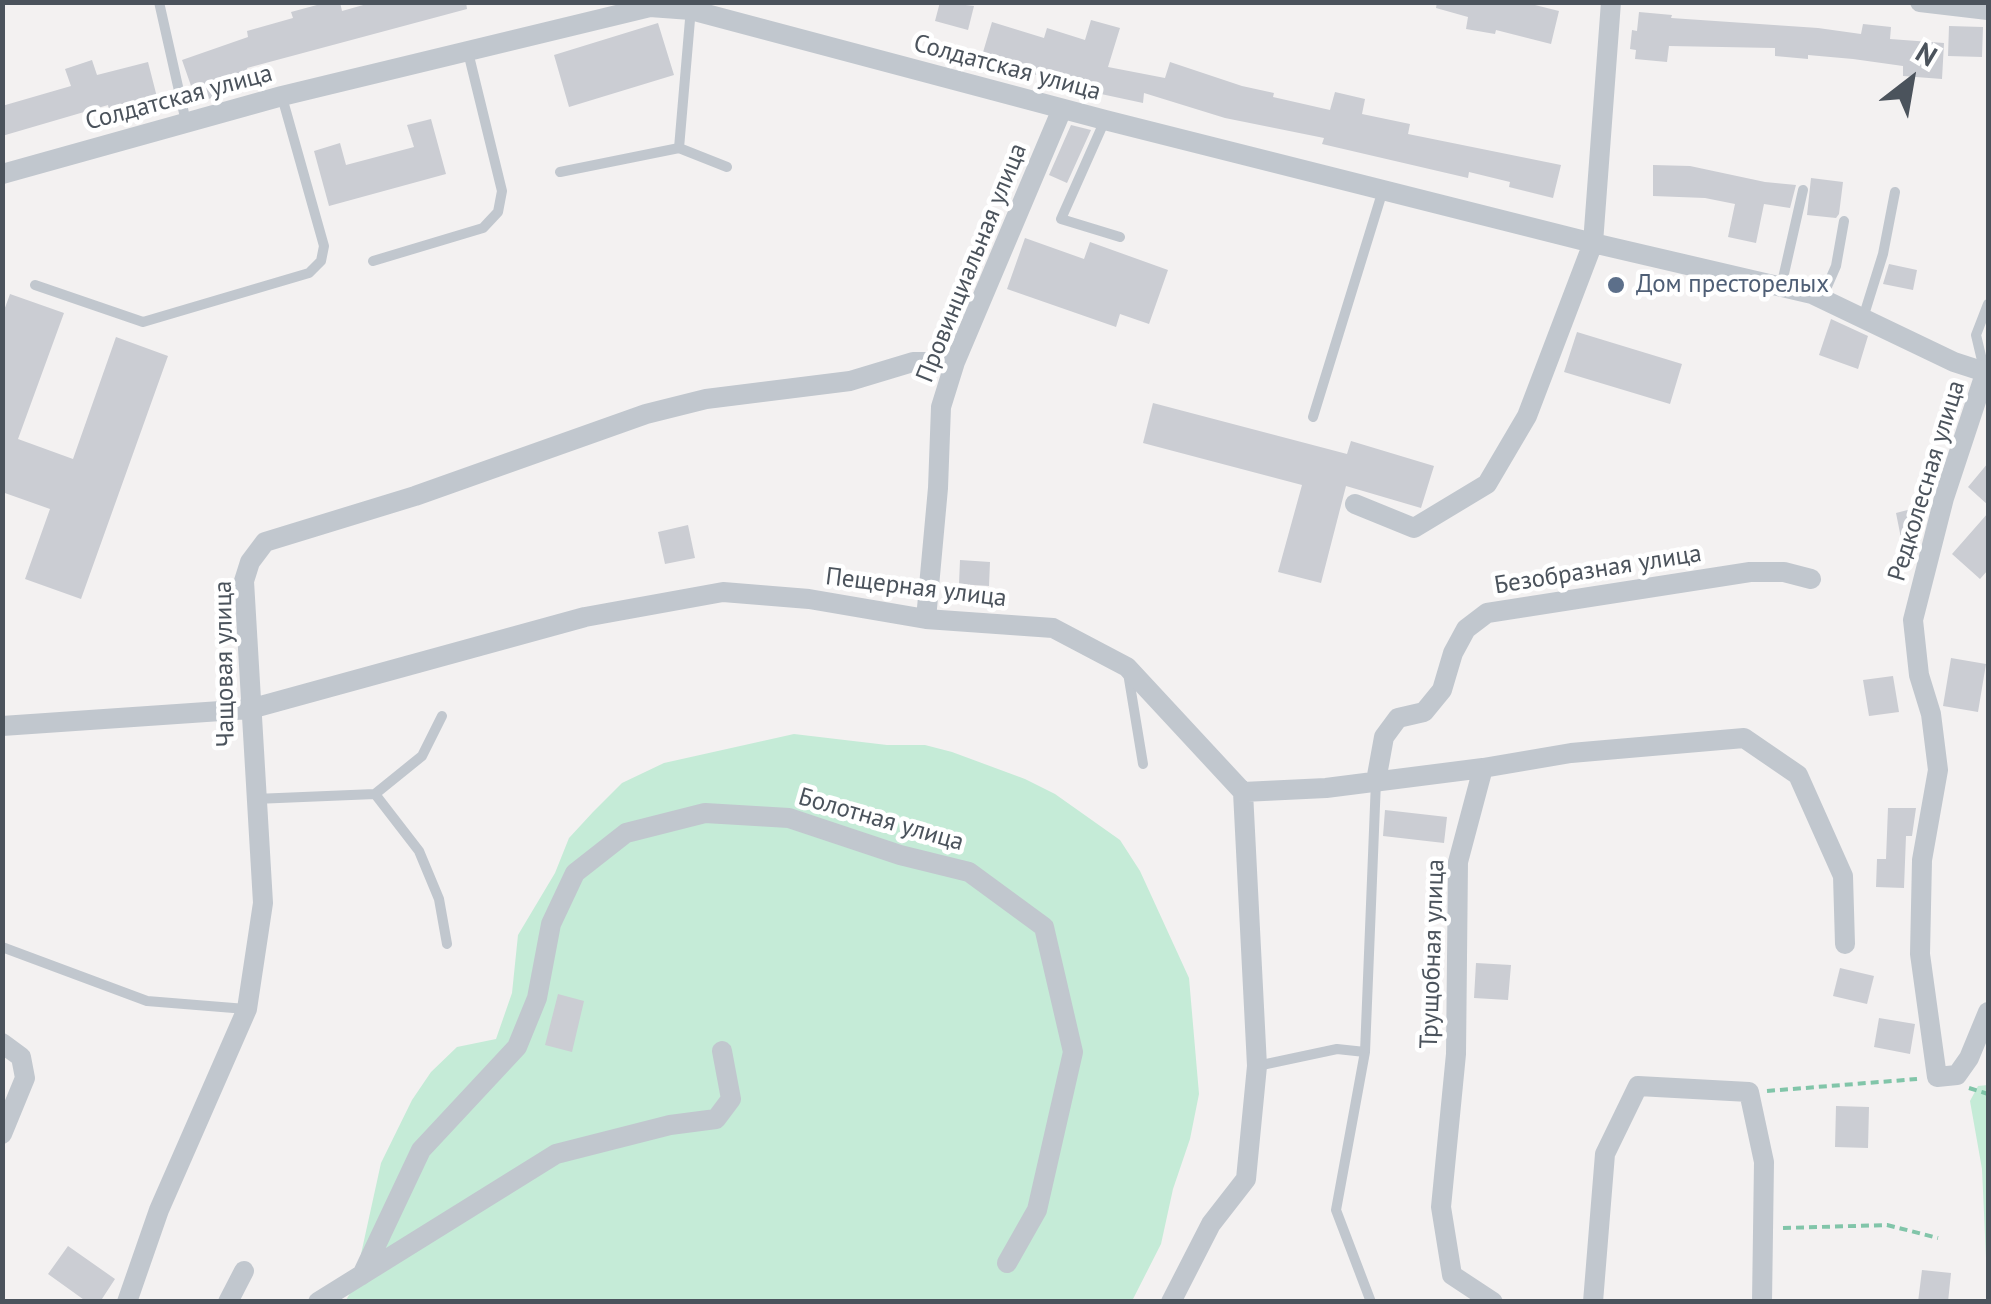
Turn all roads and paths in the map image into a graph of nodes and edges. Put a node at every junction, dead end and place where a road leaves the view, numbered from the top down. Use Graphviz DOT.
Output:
graph roads {
  1 [pos="159,2"];
  2 [pos="1611,2"];
  3 [pos="1920,2"];
  4 [pos="691,6"];
  5 [pos="1988,10"];
  6 [pos="468,52"];
  7 [pos="282,96"];
  8 [pos="1062,109"];
  9 [pos="1104,120"];
  10 [pos="186,122"];
  11 [pos="679,148"];
  12 [pos="727,167"];
  13 [pos="560,172"];
  14 [pos="2,174"];
  15 [pos="1384,190"];
  16 [pos="1803,190"];
  17 [pos="1895,192"];
  18 [pos="1844,221"];
  19 [pos="1120,237"];
  20 [pos="1593,244"];
  21 [pos="374,261"];
  22 [pos="34,285"];
  23 [pos="1780,286"];
  24 [pos="1822,298"];
  25 [pos="1988,304"];
  26 [pos="1863,318"];
  27 [pos="955,362"];
  28 [pos="1987,374"];
  29 [pos="1313,417"];
  30 [pos="1356,504"];
  31 [pos="1811,579"];
  32 [pos="926,618"];
  33 [pos="1127,668"];
  34 [pos="250,708"];
  35 [pos="442,716"];
  36 [pos="2,726"];
  37 [pos="1143,764"];
  38 [pos="1483,768"];
  39 [pos="1376,781"];
  40 [pos="1243,792"];
  41 [pos="375,794"];
  42 [pos="254,799"];
  43 [pos="447,944"];
  44 [pos="1844,944"];
  45 [pos="2,948"];
  46 [pos="247,1009"];
  47 [pos="1988,1012"];
  48 [pos="2,1043"];
  49 [pos="722,1051"];
  50 [pos="1366,1052"];
  51 [pos="1257,1066"];
  52 [pos="1936,1077"];
  53 [pos="1749,1092"];
  54 [pos="1988,1094"];
  55 [pos="2,1134"];
  56 [pos="1763,1228"];
  57 [pos="1938,1238"];
  58 [pos="1008,1263"];
  59 [pos="244,1271"];
  60 [pos="362,1274"];
  61 [pos="127,1302"];
  62 [pos="228,1302"];
  63 [pos="318,1302"];
  64 [pos="1172,1302"];
  65 [pos="1371,1302"];
  66 [pos="1493,1302"];
  67 [pos="1592,1302"];
  68 [pos="1762,1302"];
  1 -- 10 [label="lane"];
  2 -- 20 [label="street"];
  3 -- 5 [label="street"];
  4 -- 6 [label="street, Солдатская улица"];
  4 -- 8 [label="street, Солдатская улица"];
  4 -- 11 [label="lane"];
  6 -- 7 [label="street, Солдатская улица"];
  6 -- 21 [label="lane"];
  7 -- 10 [label="street, Солдатская улица"];
  7 -- 22 [label="lane"];
  8 -- 9 [label="street, Солдатская улица"];
  8 -- 27 [label="street, Провинциальная улица"];
  9 -- 15 [label="street, Солдатская улица"];
  9 -- 19 [label="lane"];
  10 -- 14 [label="street, Солдатская улица"];
  11 -- 12 [label="lane"];
  11 -- 13 [label="lane"];
  15 -- 20 [label="street, Солдатская улица"];
  15 -- 29 [label="lane"];
  16 -- 23 [label="lane"];
  17 -- 26 [label="lane"];
  18 -- 24 [label="lane"];
  20 -- 23 [label="street, Солдатская улица"];
  20 -- 30 [label="street"];
  23 -- 24 [label="street, Солдатская улица"];
  24 -- 26 [label="street, Солдатская улица"];
  25 -- 28 [label="lane"];
  26 -- 28 [label="street, Солдатская улица"];
  27 -- 32 [label="street, Провинциальная улица"];
  27 -- 34 [label="street, Чащовая улица"];
  28 -- 52 [label="street, Редколесная улица"];
  31 -- 39 [label="street, Безобразная улица"];
  32 -- 33 [label="street, Пещерная улица"];
  32 -- 34 [label="street, Пещерная улица"];
  33 -- 37 [label="lane"];
  33 -- 40 [label="street, Пещерная улица"];
  34 -- 36 [label="street, Пещерная улица"];
  34 -- 42 [label="street, Чащовая улица"];
  35 -- 41 [label="lane"];
  38 -- 39 [label="street"];
  38 -- 44 [label="street"];
  38 -- 66 [label="street, Трущобная улица"];
  39 -- 40 [label="street"];
  39 -- 50 [label="lane"];
  40 -- 51 [label="street"];
  41 -- 42 [label="lane"];
  41 -- 43 [label="lane"];
  42 -- 46 [label="street, Чащовая улица"];
  45 -- 46 [label="lane"];
  46 -- 61 [label="street, Чащовая улица"];
  47 -- 52 [label="street"];
  48 -- 55 [label="street"];
  49 -- 60 [label="street"];
  50 -- 51 [label="lane"];
  50 -- 65 [label="lane"];
  51 -- 64 [label="street"];
  52 -- 53 [label="path"];
  52 -- 54 [label="path"];
  53 -- 56 [label="street"];
  53 -- 67 [label="street"];
  56 -- 57 [label="path"];
  56 -- 68 [label="street"];
  58 -- 60 [label="street, Болотная улица"];
  59 -- 62 [label="street"];
  60 -- 63 [label="street"];
}
